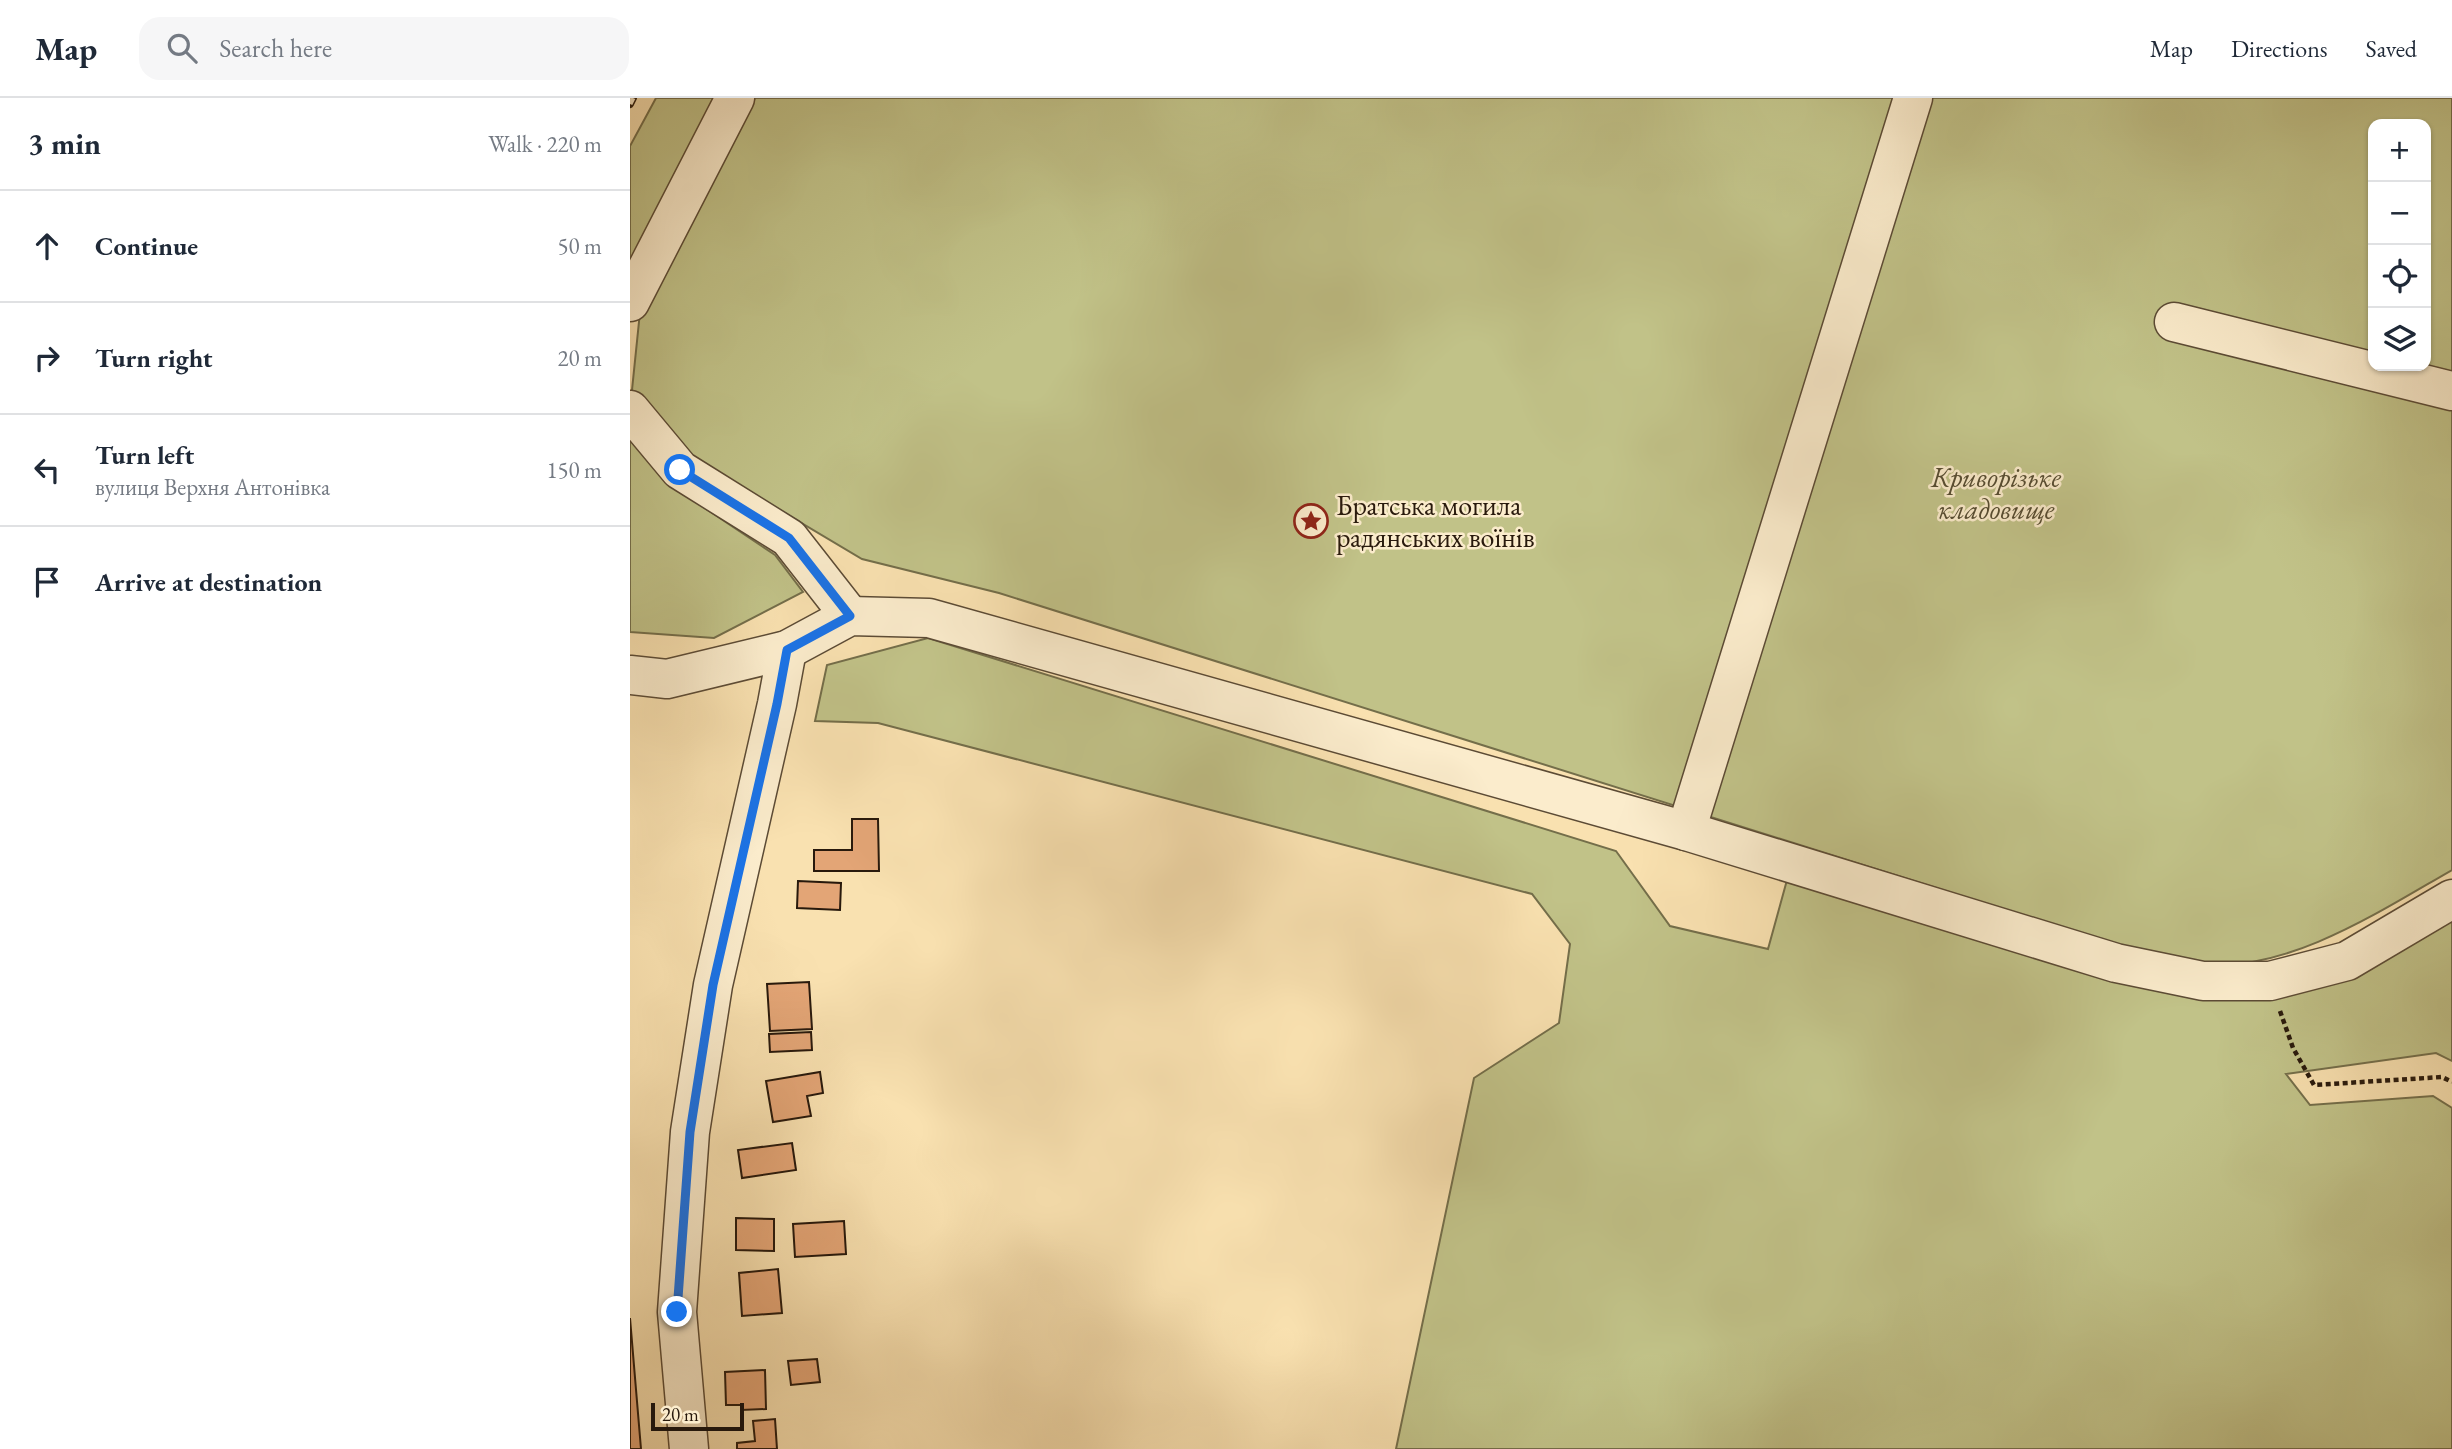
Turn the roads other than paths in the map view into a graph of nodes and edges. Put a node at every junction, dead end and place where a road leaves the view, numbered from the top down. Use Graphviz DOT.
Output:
graph roads {
  1 [pos="735,98"];
  2 [pos="1913,98"];
  3 [pos="630,302"];
  4 [pos="2174,322"];
  5 [pos="2452,391"];
  6 [pos="630,410"];
  7 [pos="850,616"];
  8 [pos="787,650"];
  9 [pos="630,675"];
  10 [pos="1686,831"];
  11 [pos="2452,899"];
  12 [pos="689,1449"];
  1 -- 3 [label="street"];
  2 -- 10 [label="street"];
  4 -- 5 [label="street"];
  6 -- 7 [label="street"];
  7 -- 8 [label="street"];
  7 -- 10 [label="street"];
  8 -- 9 [label="street"];
  8 -- 12 [label="street"];
  10 -- 11 [label="street"];
}
